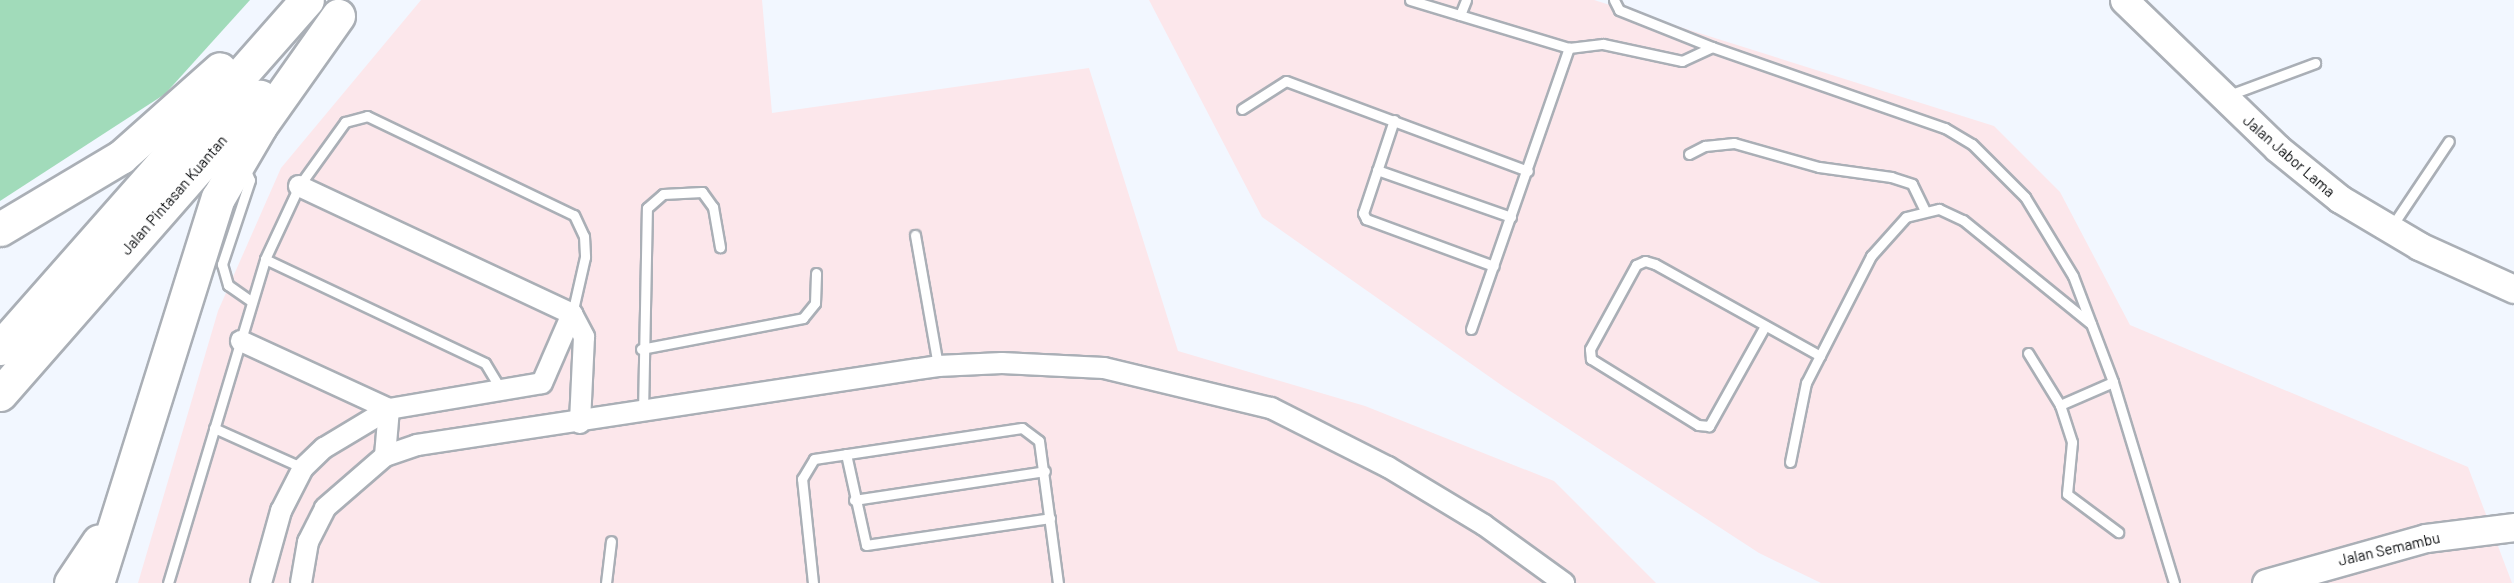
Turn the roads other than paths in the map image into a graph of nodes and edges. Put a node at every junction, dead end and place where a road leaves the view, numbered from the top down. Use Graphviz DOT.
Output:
graph roads {
  1 [pos="288,0"];
  2 [pos="307,0"];
  3 [pos="1410,0"];
  4 [pos="1466,0"];
  5 [pos="1614,0"];
  6 [pos="2124,0"];
  7 [pos="345,8"];
  8 [pos="1460,15"];
  9 [pos="1712,46"];
  10 [pos="1569,48"];
  11 [pos="2315,63"];
  12 [pos="2224,97"];
  13 [pos="1242,109"];
  14 [pos="1394,120"];
  15 [pos="2450,141"];
  16 [pos="1689,154"];
  17 [pos="239,159"];
  18 [pos="1377,170"];
  19 [pos="1528,171"];
  20 [pos="299,186"];
  21 [pos="1924,209"];
  22 [pos="1511,217"];
  23 [pos="0,229"];
  24 [pos="2390,231"];
  25 [pos="915,235"];
  26 [pos="720,247"];
  27 [pos="265,260"];
  28 [pos="1494,266"];
  29 [pos="816,273"];
  30 [pos="2514,289"];
  31 [pos="252,302"];
  32 [pos="572,314"];
  33 [pos="2093,325"];
  34 [pos="1766,326"];
  35 [pos="1471,329"];
  36 [pos="241,341"];
  37 [pos="0,348"];
  38 [pos="641,349"];
  39 [pos="2028,353"];
  40 [pos="1820,356"];
  41 [pos="938,366"];
  42 [pos="2113,382"];
  43 [pos="502,393"];
  44 [pos="0,394"];
  45 [pos="2060,405"];
  46 [pos="389,409"];
  47 [pos="643,413"];
  48 [pos="580,423"];
  49 [pos="214,428"];
  50 [pos="846,454"];
  51 [pos="385,456"];
  52 [pos="1790,462"];
  53 [pos="303,468"];
  54 [pos="1045,471"];
  55 [pos="854,500"];
  56 [pos="1050,518"];
  57 [pos="112,522"];
  58 [pos="2514,527"];
  59 [pos="2118,532"];
  60 [pos="611,541"];
  61 [pos="71,583"];
  62 [pos="97,583"];
  63 [pos="168,583"];
  64 [pos="261,583"];
  65 [pos="301,583"];
  66 [pos="606,583"];
  67 [pos="813,583"];
  68 [pos="1058,583"];
  69 [pos="1564,583"];
  70 [pos="2175,583"];
  71 [pos="2266,583"];
  1 -- 23 [label="highway"];
  2 -- 37 [label="highway, Jalan Pintasan Kuantan"];
  3 -- 8 [label="lane"];
  4 -- 8 [label="lane"];
  5 -- 9 [label="lane"];
  6 -- 12 [label="street, Jalan Jabor Lama"];
  7 -- 17 [label="highway"];
  7 -- 44 [label="highway, Jalan Pintasan Kuantan"];
  8 -- 10 [label="lane"];
  9 -- 10 [label="lane"];
  9 -- 33 [label="lane"];
  10 -- 19 [label="lane"];
  11 -- 12 [label="lane"];
  12 -- 24 [label="street, Jalan Jabor Lama"];
  13 -- 14 [label="lane"];
  14 -- 18 [label="lane"];
  14 -- 19 [label="lane"];
  15 -- 24 [label="lane"];
  16 -- 21 [label="lane"];
  17 -- 31 [label="lane"];
  17 -- 57 [label="highway"];
  18 -- 22 [label="lane"];
  18 -- 28 [label="lane"];
  19 -- 22 [label="lane"];
  20 -- 27 [label="lane"];
  20 -- 32 [label="street"];
  20 -- 32 [label="lane"];
  21 -- 33 [label="lane"];
  21 -- 40 [label="lane"];
  22 -- 28 [label="lane"];
  24 -- 30 [label="street, Jalan Jabor Lama"];
  25 -- 41 [label="lane"];
  26 -- 38 [label="lane"];
  27 -- 31 [label="lane"];
  27 -- 43 [label="lane"];
  28 -- 35 [label="lane"];
  29 -- 38 [label="lane"];
  31 -- 36 [label="lane"];
  32 -- 43 [label="street"];
  32 -- 48 [label="street"];
  33 -- 42 [label="lane"];
  34 -- 34 [label="lane"];
  34 -- 40 [label="lane"];
  36 -- 46 [label="street"];
  36 -- 49 [label="lane"];
  38 -- 47 [label="lane"];
  39 -- 45 [label="lane"];
  40 -- 52 [label="lane"];
  41 -- 47 [label="street"];
  41 -- 69 [label="street"];
  42 -- 45 [label="lane"];
  42 -- 70 [label="lane"];
  43 -- 46 [label="street"];
  45 -- 59 [label="lane"];
  46 -- 51 [label="street"];
  46 -- 53 [label="street"];
  47 -- 48 [label="street"];
  48 -- 51 [label="street"];
  49 -- 53 [label="lane"];
  49 -- 63 [label="lane"];
  50 -- 54 [label="lane"];
  50 -- 55 [label="lane"];
  50 -- 67 [label="lane"];
  51 -- 65 [label="street"];
  53 -- 64 [label="street"];
  54 -- 55 [label="lane"];
  54 -- 56 [label="lane"];
  55 -- 56 [label="lane"];
  56 -- 68 [label="lane"];
  57 -- 61 [label="highway"];
  57 -- 62 [label="highway"];
  58 -- 71 [label="street, Jalan Semambu"];
  60 -- 66 [label="lane"];
}
